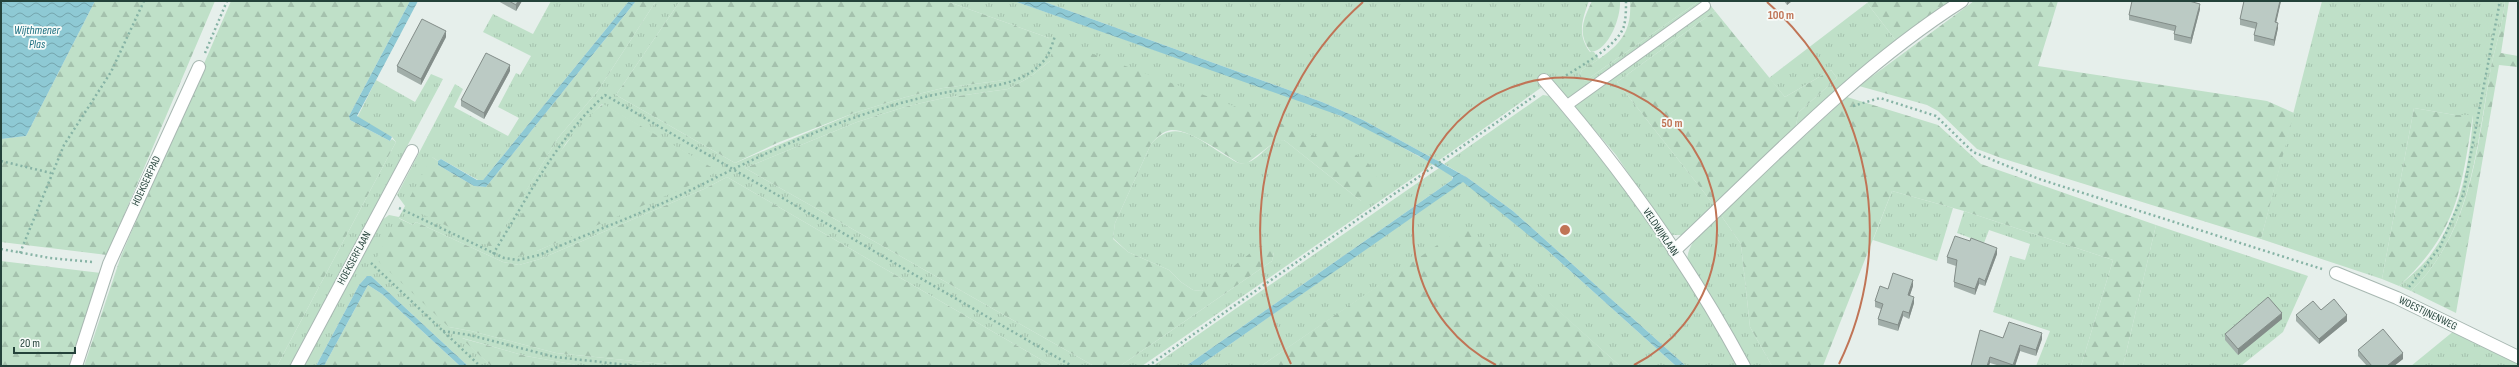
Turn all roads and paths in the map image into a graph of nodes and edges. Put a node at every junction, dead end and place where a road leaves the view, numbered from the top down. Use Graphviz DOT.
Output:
graph roads {
  1 [pos="144,1"];
  2 [pos="227,1"];
  3 [pos="1626,1"];
  4 [pos="1962,1"];
  5 [pos="2500,1"];
  6 [pos="1705,6"];
  7 [pos="1055,36"];
  8 [pos="199,67"];
  9 [pos="1546,83"];
  10 [pos="1566,106"];
  11 [pos="1852,106"];
  12 [pos="412,151"];
  13 [pos="1,161"];
  14 [pos="730,170"];
  15 [pos="51,173"];
  16 [pos="384,201"];
  17 [pos="1,249"];
  18 [pos="357,251"];
  19 [pos="1674,251"];
  20 [pos="20,253"];
  21 [pos="493,254"];
  22 [pos="108,264"];
  23 [pos="2336,274"];
  24 [pos="2398,298"];
  25 [pos="442,331"];
  26 [pos="2518,357"];
  27 [pos="76,366"];
  28 [pos="297,366"];
  29 [pos="480,366"];
  30 [pos="637,366"];
  31 [pos="1072,366"];
  32 [pos="1148,366"];
  33 [pos="1744,366"];
  1 -- 15 [label="path"];
  2 -- 8 [label="path"];
  3 -- 9 [label="path"];
  4 -- 19 [label="street"];
  5 -- 24 [label="path"];
  6 -- 10 [label="lane"];
  7 -- 14 [label="path"];
  8 -- 22 [label="street, HOEKSERFPAD"];
  9 -- 10 [label="street, VELDWIJKLAAN"];
  9 -- 32 [label="path"];
  10 -- 19 [label="street, VELDWIJKLAAN"];
  11 -- 23 [label="path"];
  12 -- 16 [label="street, HOEKSERFLAAN"];
  13 -- 15 [label="path"];
  14 -- 21 [label="path"];
  14 -- 21 [label="path"];
  14 -- 31 [label="path"];
  15 -- 20 [label="path"];
  16 -- 18 [label="street, HOEKSERFLAAN"];
  16 -- 21 [label="path"];
  17 -- 20 [label="path"];
  18 -- 25 [label="path"];
  18 -- 28 [label="street, HOEKSERFLAAN"];
  19 -- 33 [label="street, VELDWIJKLAAN"];
  20 -- 22 [label="path"];
  22 -- 27 [label="street, HOEKSERFPAD"];
  23 -- 24 [label="street, WOESTIJNENWEG"];
  24 -- 26 [label="street, WOESTIJNENWEG"];
  25 -- 29 [label="path"];
  25 -- 30 [label="path"];
}
